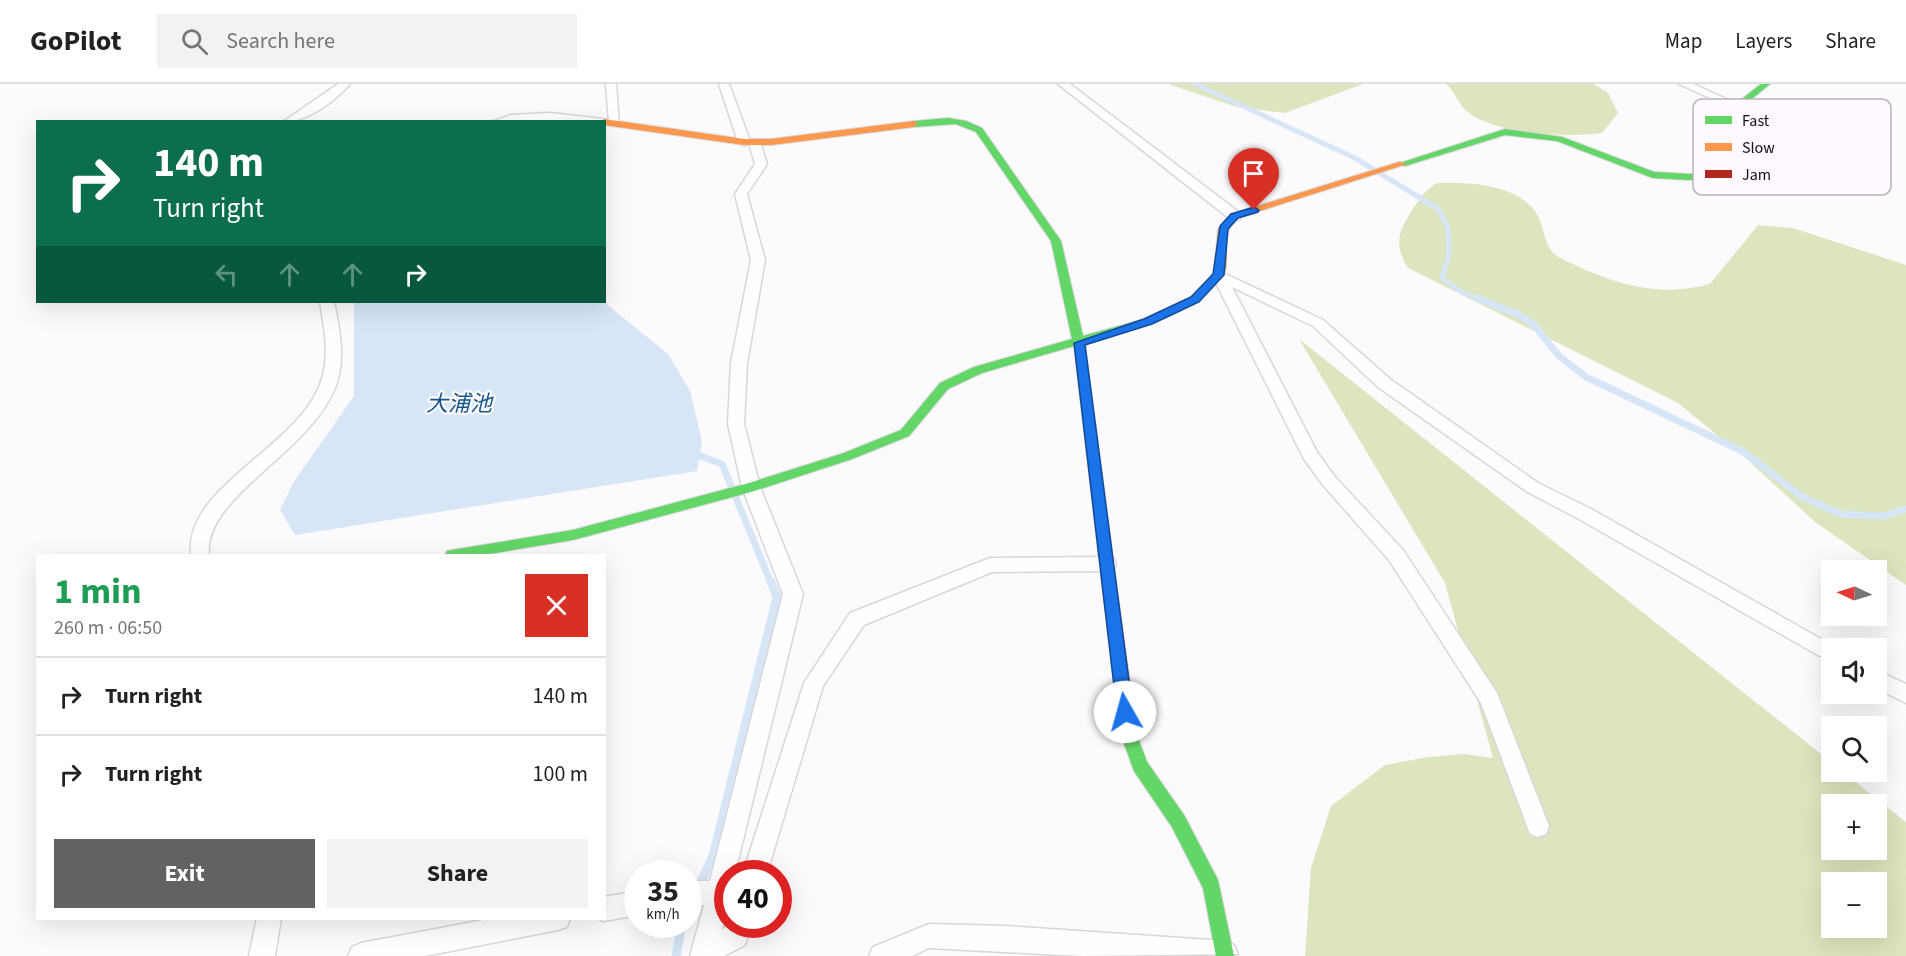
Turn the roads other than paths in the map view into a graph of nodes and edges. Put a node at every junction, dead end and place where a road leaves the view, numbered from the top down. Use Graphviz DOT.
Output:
graph roads {
  1 [pos="345,84"];
  2 [pos="611,84"];
  3 [pos="724,84"];
  4 [pos="1063,84"];
  5 [pos="1684,84"];
  6 [pos="1766,84"];
  7 [pos="1719,99"];
  8 [pos="1746,99"];
  9 [pos="292,120"];
  10 [pos="504,120"];
  11 [pos="594,120"];
  12 [pos="608,122"];
  13 [pos="750,142"];
  14 [pos="1693,177"];
  15 [pos="1235,216"];
  16 [pos="1219,275"];
  17 [pos="327,303"];
  18 [pos="1079,343"];
  19 [pos="751,487"];
  20 [pos="200,554"];
  21 [pos="458,554"];
  22 [pos="1107,564"];
  23 [pos="1821,649"];
  24 [pos="1887,684"];
  25 [pos="1906,694"];
  26 [pos="1538,826"];
  27 [pos="728,860"];
  28 [pos="759,860"];
  29 [pos="624,905"];
  30 [pos="606,909"];
  31 [pos="714,914"];
  32 [pos="269,920"];
  33 [pos="548,920"];
  34 [pos="732,938"];
  35 [pos="702,955"];
  36 [pos="1225,955"];
  37 [pos="262,956"];
  38 [pos="361,956"];
  39 [pos="882,956"];
  1 -- 9 [label="street"];
  2 -- 12 [label="street"];
  3 -- 13 [label="street"];
  4 -- 15 [label="street"];
  5 -- 7 [label="street"];
  6 -- 8 [label="street"];
  10 -- 11 [label="street"];
  12 -- 13 [label="street"];
  13 -- 18 [label="street"];
  13 -- 19 [label="street"];
  14 -- 15 [label="street"];
  15 -- 16 [label="street"];
  16 -- 18 [label="street"];
  16 -- 23 [label="street"];
  16 -- 26 [label="street"];
  17 -- 20 [label="street"];
  18 -- 19 [label="street"];
  18 -- 22 [label="street"];
  19 -- 21 [label="street"];
  19 -- 27 [label="street"];
  22 -- 28 [label="street"];
  22 -- 36 [label="street"];
  24 -- 25 [label="street"];
  29 -- 30 [label="street"];
  31 -- 35 [label="street"];
  32 -- 37 [label="street"];
  33 -- 38 [label="street"];
  34 -- 35 [label="street"];
  36 -- 39 [label="street"];
}
